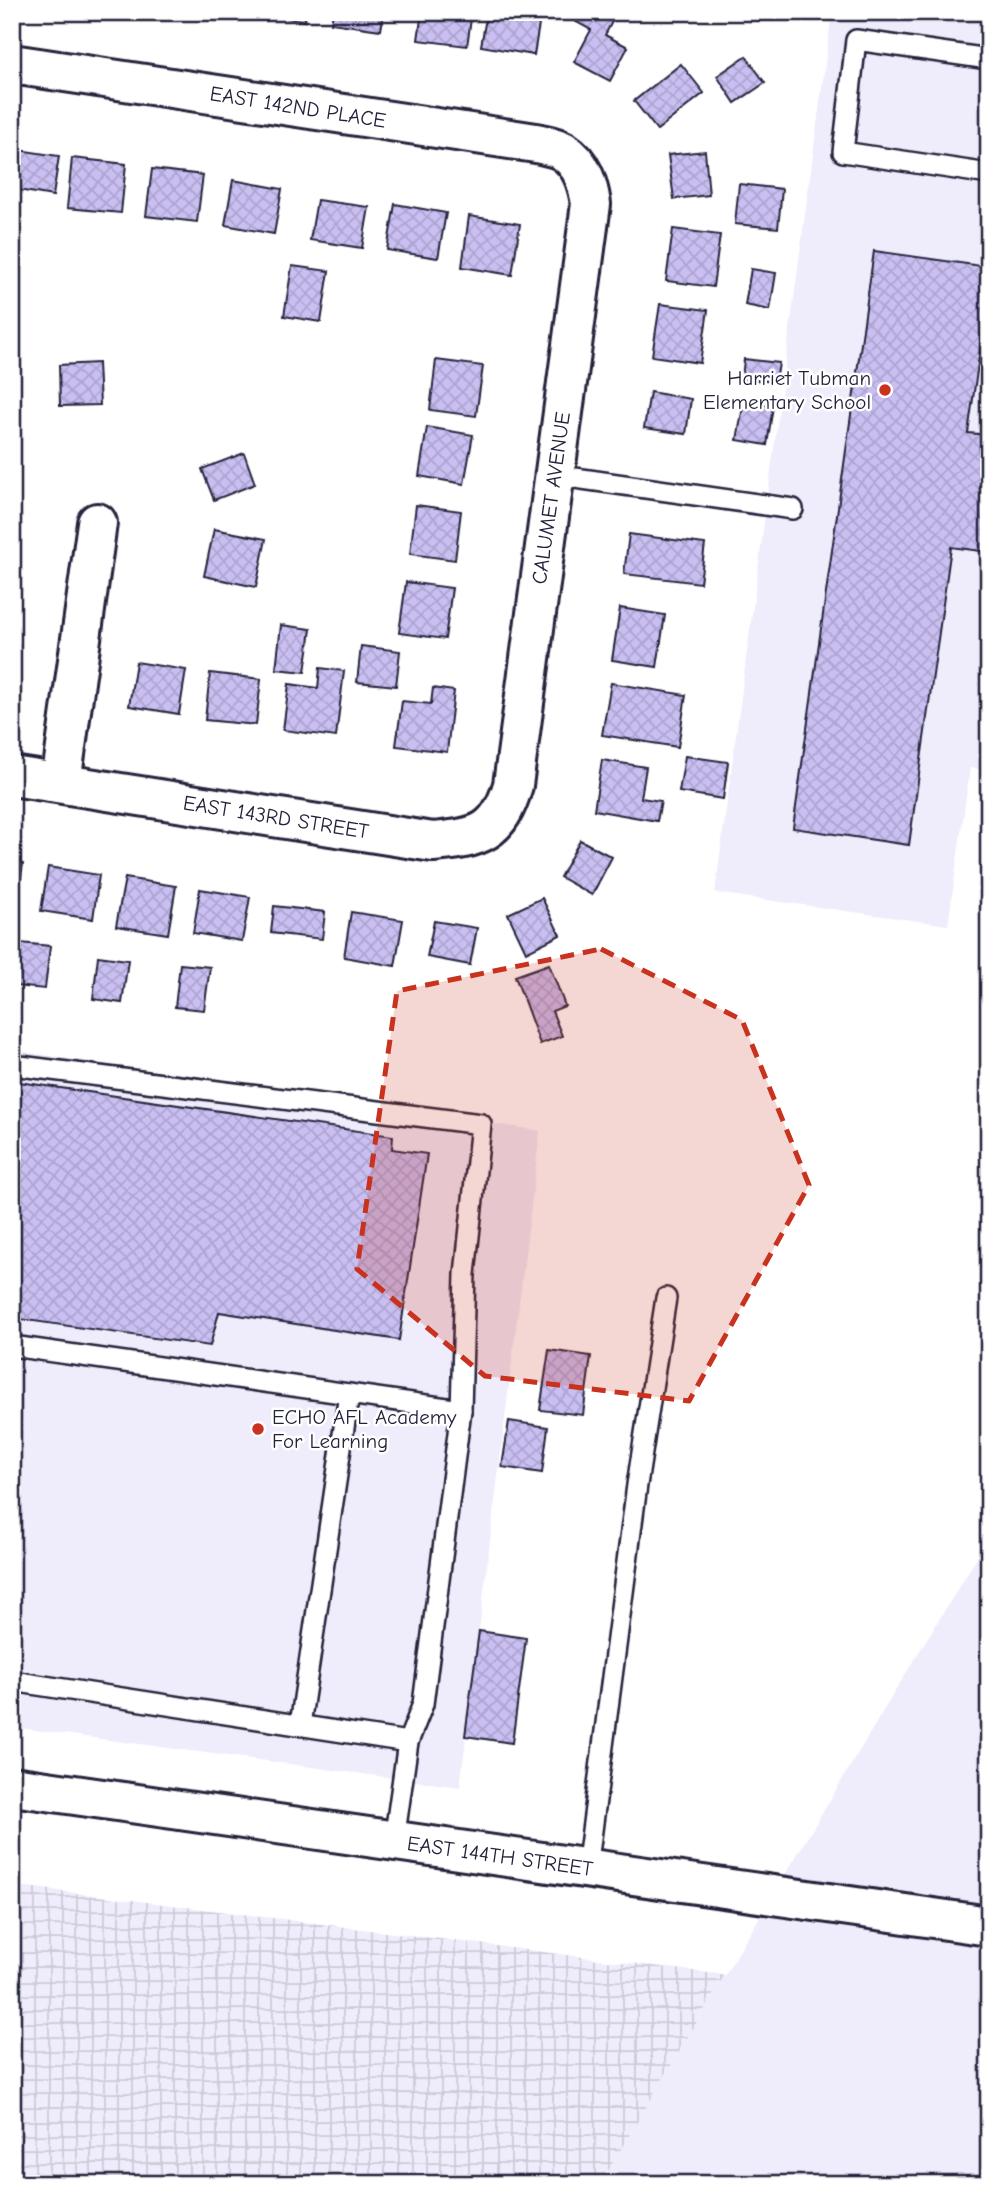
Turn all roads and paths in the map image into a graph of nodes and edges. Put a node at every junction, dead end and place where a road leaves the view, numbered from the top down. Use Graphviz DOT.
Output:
graph roads {
  1 [pos="989,59"];
  2 [pos="12,64"];
  3 [pos="577,164"];
  4 [pos="989,174"];
  5 [pos="554,475"];
  6 [pos="793,509"];
  7 [pos="97,523"];
  8 [pos="12,776"];
  9 [pos="61,783"];
  10 [pos="490,828"];
  11 [pos="12,1065"];
  12 [pos="666,1298"];
  13 [pos="12,1346"];
  14 [pos="349,1394"];
  15 [pos="461,1410"];
  16 [pos="12,1681"];
  17 [pos="300,1725"];
  18 [pos="408,1742"];
  19 [pos="12,1787"];
  20 [pos="394,1841"];
  21 [pos="587,1869"];
  22 [pos="989,1926"];
  1 -- 4 [label="lane"];
  2 -- 3 [label="street, EAST 142ND PLACE"];
  3 -- 5 [label="street, CALUMET AVENUE"];
  5 -- 6 [label="lane"];
  5 -- 10 [label="street, CALUMET AVENUE"];
  7 -- 9 [label="street"];
  8 -- 9 [label="street, EAST 143RD STREET"];
  9 -- 10 [label="street, EAST 143RD STREET"];
  11 -- 15 [label="lane"];
  12 -- 21 [label="lane"];
  13 -- 14 [label="lane"];
  14 -- 15 [label="lane"];
  14 -- 17 [label="lane"];
  15 -- 18 [label="lane"];
  16 -- 17 [label="lane"];
  17 -- 18 [label="lane"];
  18 -- 20 [label="lane"];
  19 -- 20 [label="street, EAST 144TH STREET"];
  20 -- 21 [label="street, EAST 144TH STREET"];
  21 -- 22 [label="street, EAST 144TH STREET"];
}
